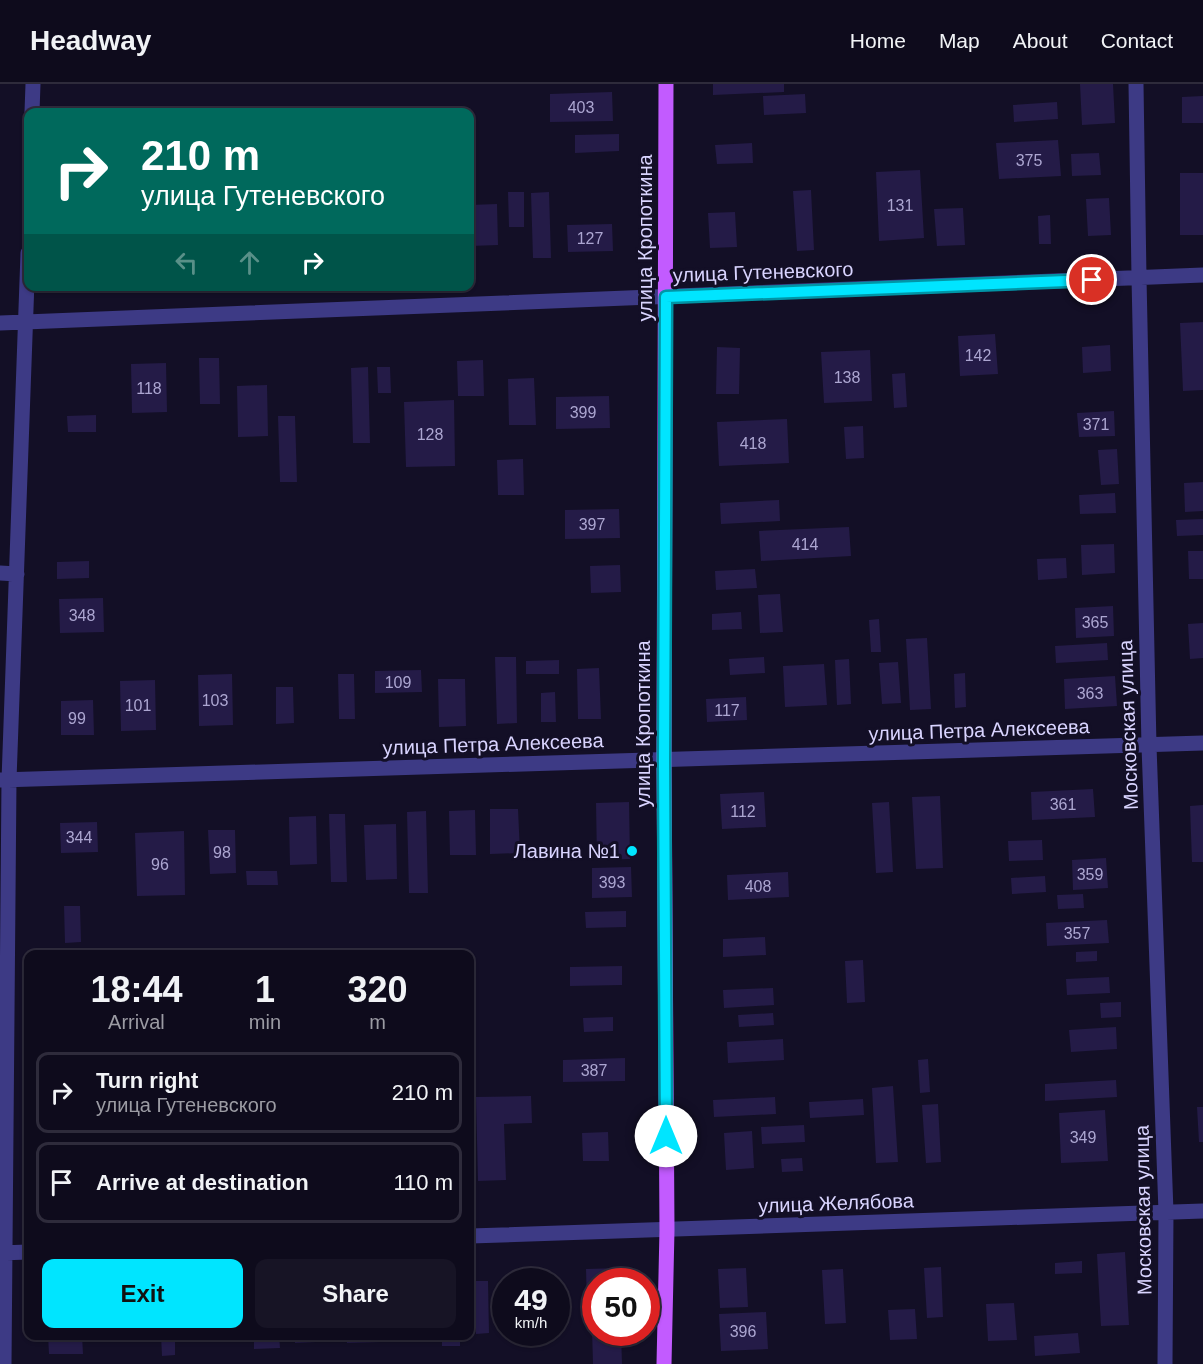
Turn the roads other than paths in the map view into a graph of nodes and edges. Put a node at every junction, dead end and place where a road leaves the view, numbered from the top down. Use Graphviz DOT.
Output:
graph roads {
  1 [pos="33,84"];
  2 [pos="666,84"];
  3 [pos="1136,84"];
  4 [pos="32,108"];
  5 [pos="1203,275"];
  6 [pos="1139,278"];
  7 [pos="27,291"];
  8 [pos="666,297"];
  9 [pos="27,322"];
  10 [pos="0,323"];
  11 [pos="0,573"];
  12 [pos="17,574"];
  13 [pos="1203,743"];
  14 [pos="1149,746"];
  15 [pos="664,760"];
  16 [pos="5,780"];
  17 [pos="1203,1210"];
  18 [pos="1166,1212"];
  19 [pos="667,1230"];
  20 [pos="474,1236"];
  21 [pos="24,1252"];
  22 [pos="3,1253"];
  23 [pos="4,1364"];
  24 [pos="664,1364"];
  25 [pos="1166,1364"];
  1 -- 4 [label="street"];
  2 -- 8 [label="main road, улица Кропоткина"];
  3 -- 6 [label="street, Московская улица"];
  5 -- 6 [label="street, улица Гутеневского"];
  6 -- 8 [label="street, улица Гутеневского"];
  6 -- 14 [label="street, Московская улица"];
  7 -- 9 [label="street"];
  8 -- 9 [label="street, улица Гутеневского"];
  8 -- 15 [label="main road, улица Кропоткина"];
  9 -- 10 [label="street, улица Гутеневского"];
  9 -- 12 [label="street"];
  11 -- 12 [label="street"];
  12 -- 16 [label="street"];
  13 -- 14 [label="street, улица Петра Алексеева"];
  14 -- 15 [label="street, улица Петра Алексеева"];
  14 -- 18 [label="street, Московская улица"];
  15 -- 16 [label="street, улица Петра Алексеева"];
  15 -- 19 [label="main road, улица Кропоткина"];
  16 -- 22 [label="street"];
  17 -- 18 [label="street, улица Желябова"];
  18 -- 19 [label="street, улица Желябова"];
  18 -- 25 [label="street, Московская улица"];
  19 -- 20 [label="street, улица Желябова"];
  19 -- 24 [label="main road, улица Кропоткина"];
  21 -- 22 [label="street"];
  22 -- 23 [label="street"];
}
